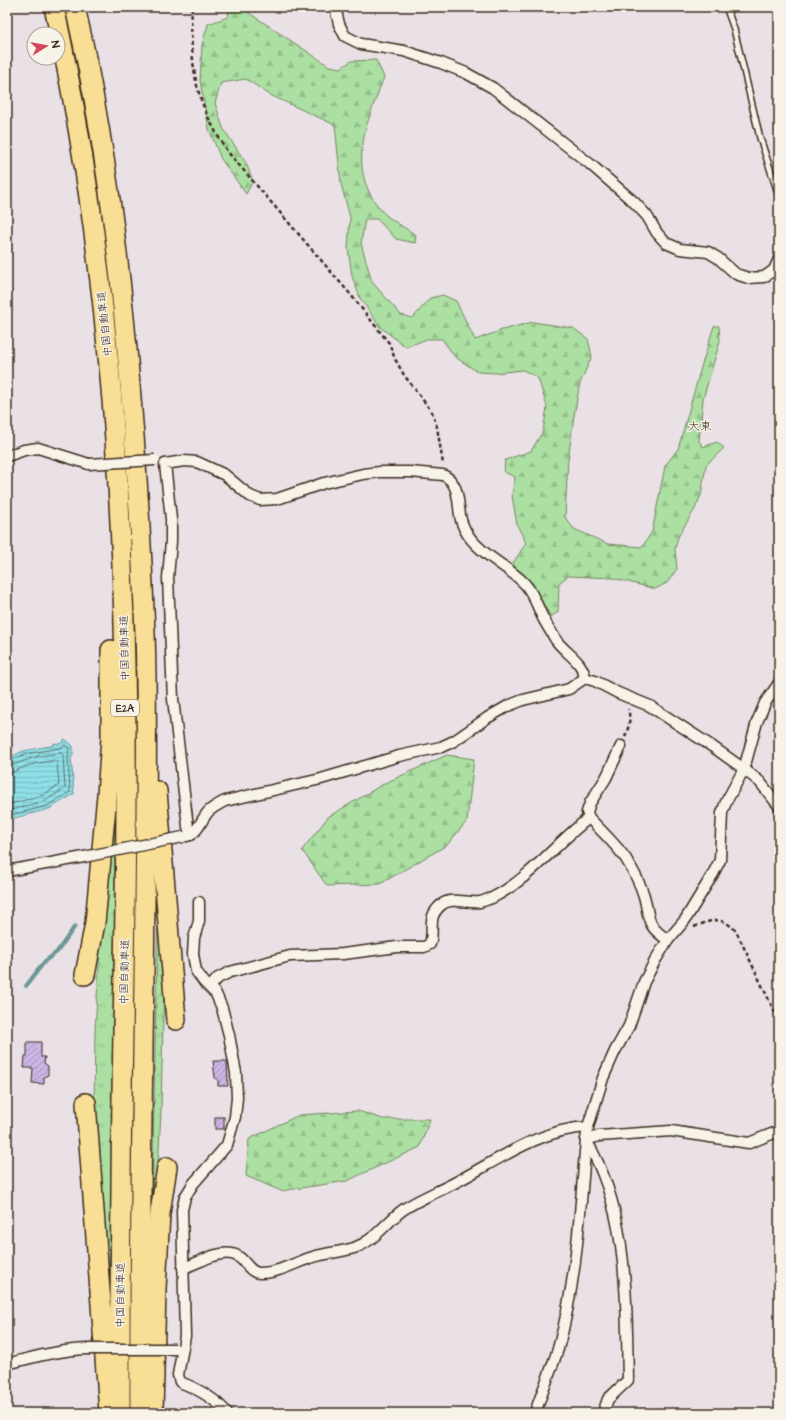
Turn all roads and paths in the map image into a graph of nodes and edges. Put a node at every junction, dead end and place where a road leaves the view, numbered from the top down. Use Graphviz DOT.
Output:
graph roads {
  1 [pos="54,7"];
  2 [pos="74,7"];
  3 [pos="192,7"];
  4 [pos="335,7"];
  5 [pos="726,7"];
  6 [pos="779,196"];
  7 [pos="779,259"];
  8 [pos="7,456"];
  9 [pos="160,462"];
  10 [pos="443,474"];
  11 [pos="122,564"];
  12 [pos="145,636"];
  13 [pos="585,678"];
  14 [pos="779,683"];
  15 [pos="618,693"];
  16 [pos="621,746"];
  17 [pos="744,769"];
  18 [pos="779,806"];
  19 [pos="589,818"];
  20 [pos="187,836"];
  21 [pos="7,871"];
  22 [pos="199,902"];
  23 [pos="678,927"];
  24 [pos="668,940"];
  25 [pos="85,975"];
  26 [pos="210,987"];
  27 [pos="176,1020"];
  28 [pos="779,1021"];
  29 [pos="86,1104"];
  30 [pos="588,1127"];
  31 [pos="779,1131"];
  32 [pos="586,1140"];
  33 [pos="167,1167"];
  34 [pos="183,1268"];
  35 [pos="179,1349"];
  36 [pos="7,1364"];
  37 [pos="109,1413"];
  38 [pos="120,1413"];
  39 [pos="140,1413"];
  40 [pos="153,1413"];
  41 [pos="227,1413"];
  42 [pos="535,1413"];
  43 [pos="603,1413"];
  1 -- 11 [label="highway, 中国自動車道 / E2A"];
  2 -- 12 [label="highway, 中国自動車道 / E2A"];
  3 -- 10 [label="path"];
  4 -- 7 [label="street"];
  5 -- 6 [label="lane"];
  8 -- 9 [label="street, bridge"];
  9 -- 10 [label="street"];
  9 -- 20 [label="street"];
  10 -- 13 [label="street"];
  11 -- 25 [label="highway"];
  11 -- 38 [label="highway, 中国自動車道 / E2A"];
  12 -- 27 [label="highway"];
  12 -- 39 [label="highway, 中国自動車道 / E2A"];
  13 -- 15 [label="street"];
  13 -- 20 [label="street"];
  14 -- 17 [label="street"];
  15 -- 16 [label="path"];
  15 -- 17 [label="street"];
  16 -- 19 [label="street"];
  17 -- 18 [label="street"];
  17 -- 23 [label="street"];
  19 -- 24 [label="street"];
  19 -- 26 [label="street"];
  20 -- 21 [label="street, bridge"];
  22 -- 26 [label="street"];
  23 -- 24 [label="street"];
  23 -- 28 [label="path"];
  24 -- 30 [label="street"];
  26 -- 34 [label="street"];
  29 -- 37 [label="highway"];
  30 -- 32 [label="street"];
  30 -- 34 [label="street"];
  31 -- 32 [label="street"];
  32 -- 42 [label="street"];
  32 -- 43 [label="street"];
  33 -- 40 [label="highway"];
  34 -- 35 [label="street"];
  35 -- 36 [label="street, bridge"];
  35 -- 41 [label="street"];
}
